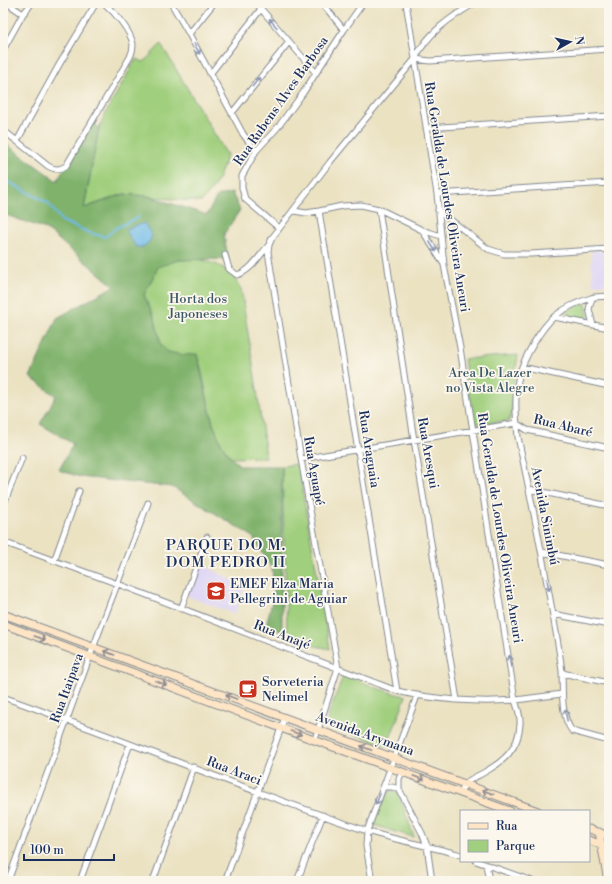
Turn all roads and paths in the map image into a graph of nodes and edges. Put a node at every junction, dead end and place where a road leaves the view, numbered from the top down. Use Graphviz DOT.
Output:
graph roads {
  1 [pos="7,3"];
  2 [pos="32,3"];
  3 [pos="96,3"];
  4 [pos="104,3"];
  5 [pos="171,3"];
  6 [pos="214,3"];
  7 [pos="256,3"];
  8 [pos="322,3"];
  9 [pos="363,3"];
  10 [pos="406,3"];
  11 [pos="475,3"];
  12 [pos="261,9"];
  13 [pos="23,14"];
  14 [pos="344,30"];
  15 [pos="189,34"];
  16 [pos="289,42"];
  17 [pos="609,49"];
  18 [pos="3,50"];
  19 [pos="415,59"];
  20 [pos="316,73"];
  21 [pos="210,74"];
  22 [pos="232,113"];
  23 [pos="609,116"];
  24 [pos="426,128"];
  25 [pos="3,130"];
  26 [pos="17,141"];
  27 [pos="256,151"];
  28 [pos="609,183"];
  29 [pos="437,194"];
  30 [pos="378,209"];
  31 [pos="438,210"];
  32 [pos="294,211"];
  33 [pos="319,212"];
  34 [pos="279,228"];
  35 [pos="422,230"];
  36 [pos="441,236"];
  37 [pos="269,245"];
  38 [pos="609,249"];
  39 [pos="225,255"];
  40 [pos="444,265"];
  41 [pos="609,296"];
  42 [pos="592,298"];
  43 [pos="554,317"];
  44 [pos="593,325"];
  45 [pos="609,328"];
  46 [pos="522,367"];
  47 [pos="609,386"];
  48 [pos="516,423"];
  49 [pos="474,429"];
  50 [pos="414,440"];
  51 [pos="609,448"];
  52 [pos="358,449"];
  53 [pos="22,458"];
  54 [pos="301,459"];
  55 [pos="529,489"];
  56 [pos="79,491"];
  57 [pos="148,502"];
  58 [pos="3,506"];
  59 [pos="609,506"];
  60 [pos="207,537"];
  61 [pos="3,542"];
  62 [pos="542,552"];
  63 [pos="54,561"];
  64 [pos="609,565"];
  65 [pos="118,584"];
  66 [pos="181,608"];
  67 [pos="3,614"];
  68 [pos="553,614"];
  69 [pos="3,624"];
  70 [pos="609,626"];
  71 [pos="94,647"];
  72 [pos="90,656"];
  73 [pos="338,668"];
  74 [pos="562,673"];
  75 [pos="609,683"];
  76 [pos="397,691"];
  77 [pos="562,694"];
  78 [pos="417,696"];
  79 [pos="3,697"];
  80 [pos="457,700"];
  81 [pos="515,700"];
  82 [pos="285,717"];
  83 [pos="68,720"];
  84 [pos="281,728"];
  85 [pos="318,730"];
  86 [pos="315,739"];
  87 [pos="609,741"];
  88 [pos="130,744"];
  89 [pos="393,758"];
  90 [pos="389,767"];
  91 [pos="194,768"];
  92 [pos="402,772"];
  93 [pos="464,783"];
  94 [pos="383,787"];
  95 [pos="399,789"];
  96 [pos="258,792"];
  97 [pos="460,792"];
  98 [pos="507,810"];
  99 [pos="535,810"];
  100 [pos="323,815"];
  101 [pos="590,829"];
  102 [pos="367,831"];
  103 [pos="599,832"];
  104 [pos="609,836"];
  105 [pos="590,840"];
  106 [pos="601,845"];
  107 [pos="427,846"];
  108 [pos="609,848"];
  109 [pos="460,856"];
  110 [pos="478,862"];
  111 [pos="486,865"];
  112 [pos="8,881"];
  113 [pos="80,881"];
  114 [pos="153,881"];
  115 [pos="225,881"];
  116 [pos="297,881"];
  117 [pos="372,881"];
  118 [pos="432,881"];
  119 [pos="489,881"];
  120 [pos="532,881"];
  121 [pos="608,881"];
  1 -- 13 [label="street"];
  2 -- 13 [label="street"];
  3 -- 26 [label="street"];
  4 -- 26 [label="street"];
  5 -- 15 [label="street"];
  6 -- 15 [label="street"];
  7 -- 12 [label="street"];
  8 -- 14 [label="street"];
  9 -- 14 [label="street, Rua Rubens Alves Barbosa"];
  10 -- 19 [label="street, Rua Geralda de Lourdes Oliveira Aneuri"];
  11 -- 19 [label="street"];
  16 -- 12 [label="street, one-way"];
  12 -- 21 [label="street"];
  13 -- 18 [label="street"];
  14 -- 20 [label="street, Rua Rubens Alves Barbosa"];
  15 -- 21 [label="street, one-way"];
  16 -- 20 [label="street"];
  22 -- 16 [label="street, one-way"];
  17 -- 19 [label="street"];
  19 -- 24 [label="street, Rua Geralda de Lourdes Oliveira Aneuri"];
  19 -- 32 [label="street"];
  20 -- 27 [label="street, Rua Rubens Alves Barbosa"];
  21 -- 22 [label="street"];
  22 -- 27 [label="street"];
  23 -- 24 [label="street"];
  24 -- 29 [label="street, Rua Geralda de Lourdes Oliveira Aneuri"];
  25 -- 26 [label="street"];
  27 -- 34 [label="street, Rua Rubens Alves Barbosa"];
  28 -- 29 [label="street"];
  29 -- 31 [label="street, Rua Geralda de Lourdes Oliveira Aneuri"];
  30 -- 33 [label="street"];
  30 -- 35 [label="street"];
  30 -- 50 [label="street, Rua Aresqui"];
  31 -- 36 [label="street, Rua Geralda de Lourdes Oliveira Aneuri"];
  31 -- 38 [label="street"];
  32 -- 33 [label="street"];
  32 -- 34 [label="street"];
  33 -- 52 [label="street, Rua Araguaia"];
  34 -- 37 [label="street"];
  35 -- 36 [label="street"];
  35 -- 40 [label="street, one-way"];
  36 -- 40 [label="street, Rua Geralda de Lourdes Oliveira Aneuri"];
  37 -- 39 [label="street"];
  37 -- 54 [label="street, Rua Aguapé"];
  40 -- 49 [label="street, Rua Geralda de Lourdes Oliveira Aneuri"];
  41 -- 42 [label="street, Avenida Sinimbú"];
  42 -- 43 [label="street, Avenida Sinimbú"];
  42 -- 44 [label="street"];
  43 -- 44 [label="street"];
  43 -- 46 [label="street, Avenida Sinimbú"];
  44 -- 45 [label="street"];
  46 -- 47 [label="street"];
  46 -- 48 [label="street, Avenida Sinimbú"];
  48 -- 49 [label="street, Rua Abaré"];
  48 -- 51 [label="street, Rua Abaré"];
  48 -- 55 [label="street, Avenida Sinimbú"];
  49 -- 50 [label="street, Rua Abaré"];
  81 -- 49 [label="street, Rua Geralda de Lourdes Oliveira Aneuri, one-way"];
  50 -- 52 [label="street, Rua Abaré"];
  50 -- 80 [label="street, Rua Aresqui"];
  52 -- 54 [label="street, Rua Abaré"];
  52 -- 76 [label="street, Rua Araguaia"];
  53 -- 58 [label="street"];
  54 -- 73 [label="street, Rua Aguapé"];
  55 -- 59 [label="street"];
  55 -- 62 [label="street, Avenida Sinimbú"];
  56 -- 63 [label="street"];
  57 -- 65 [label="street, Rua Itaipava"];
  60 -- 66 [label="street"];
  61 -- 63 [label="street, Rua Anajé"];
  62 -- 64 [label="street"];
  62 -- 68 [label="street, Avenida Sinimbú, one-way"];
  63 -- 65 [label="street, Rua Anajé"];
  65 -- 66 [label="street, Rua Anajé"];
  65 -- 71 [label="street, Rua Itaipava"];
  66 -- 73 [label="street, Rua Anajé"];
  67 -- 71 [label="main road, Avenida Arymana"];
  68 -- 70 [label="street"];
  68 -- 74 [label="street, Avenida Sinimbú"];
  69 -- 72 [label="main road, Avenida Arymana, one-way"];
  71 -- 72 [label="street, Rua Itaipava"];
  82 -- 71 [label="main road, Avenida Arymana, one-way"];
  72 -- 83 [label="street, Rua Itaipava"];
  72 -- 84 [label="main road, Avenida Arymana, one-way"];
  73 -- 76 [label="street, Rua Anajé"];
  73 -- 85 [label="street, Rua Aguapé"];
  74 -- 75 [label="street"];
  74 -- 77 [label="street, Avenida Sinimbú"];
  76 -- 78 [label="street, Rua Anajé"];
  77 -- 81 [label="street, Rua Anajé"];
  87 -- 77 [label="street, Avenida Sinimbú, one-way"];
  78 -- 80 [label="street, Rua Anajé"];
  78 -- 89 [label="street"];
  79 -- 83 [label="street, Rua Araci"];
  80 -- 81 [label="street, Rua Anajé"];
  81 -- 93 [label="street, Rua Geralda de Lourdes Oliveira Aneuri"];
  82 -- 84 [label="street"];
  82 -- 85 [label="main road, Avenida Arymana"];
  83 -- 88 [label="street, Rua Araci"];
  83 -- 112 [label="street, Rua Itaipava"];
  84 -- 86 [label="main road, Avenida Arymana, one-way"];
  84 -- 96 [label="street"];
  85 -- 86 [label="street, Rua Aguapé"];
  89 -- 85 [label="main road, Avenida Arymana, one-way"];
  86 -- 90 [label="main road, Avenida Arymana"];
  88 -- 91 [label="street, Rua Araci"];
  88 -- 113 [label="street"];
  89 -- 90 [label="street"];
  89 -- 93 [label="main road, Avenida Arymana"];
  90 -- 92 [label="main road, Avenida Arymana"];
  90 -- 94 [label="street"];
  91 -- 96 [label="street, Rua Araci"];
  91 -- 114 [label="street"];
  92 -- 95 [label="street"];
  92 -- 97 [label="main road, Avenida Arymana, one-way"];
  93 -- 97 [label="street"];
  99 -- 93 [label="main road, Avenida Arymana, one-way"];
  94 -- 95 [label="street"];
  94 -- 102 [label="street, one-way"];
  95 -- 107 [label="street"];
  96 -- 100 [label="street, Rua Araci"];
  96 -- 115 [label="street"];
  97 -- 98 [label="main road, Avenida Arymana"];
  100 -- 102 [label="street, Rua Araci"];
  100 -- 116 [label="street"];
  101 -- 103 [label="main road"];
  102 -- 107 [label="street, Rua Araci"];
  102 -- 117 [label="street"];
  103 -- 104 [label="main road"];
  103 -- 106 [label="main road"];
  105 -- 106 [label="main road"];
  106 -- 108 [label="main road"];
  106 -- 121 [label="main road"];
  107 -- 109 [label="street, Rua Araci"];
  107 -- 118 [label="street"];
  110 -- 111 [label="street"];
  111 -- 119 [label="street"];
  111 -- 120 [label="street"];
}
